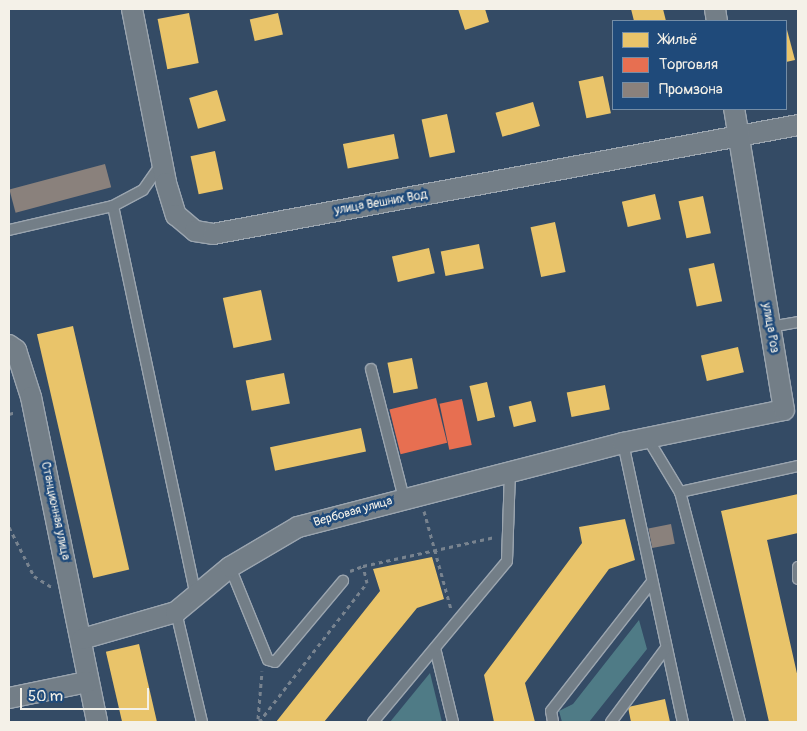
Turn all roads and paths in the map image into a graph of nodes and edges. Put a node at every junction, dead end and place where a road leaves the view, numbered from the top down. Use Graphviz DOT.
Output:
graph roads {
  1 [pos="132,9"];
  2 [pos="734,110"];
  3 [pos="798,125"];
  4 [pos="740,138"];
  5 [pos="161,164"];
  6 [pos="113,206"];
  7 [pos="9,230"];
  8 [pos="798,322"];
  9 [pos="770,328"];
  10 [pos="9,345"];
  11 [pos="371,369"];
  12 [pos="648,439"];
  13 [pos="623,444"];
  14 [pos="798,466"];
  15 [pos="510,471"];
  16 [pos="680,492"];
  17 [pos="412,496"];
  18 [pos="9,527"];
  19 [pos="508,534"];
  20 [pos="434,551"];
  21 [pos="230,567"];
  22 [pos="798,567"];
  23 [pos="798,580"];
  24 [pos="343,581"];
  25 [pos="651,583"];
  26 [pos="70,584"];
  27 [pos="195,593"];
  28 [pos="176,612"];
  29 [pos="455,624"];
  30 [pos="82,639"];
  31 [pos="435,648"];
  32 [pos="666,648"];
  33 [pos="268,660"];
  34 [pos="87,682"];
  35 [pos="9,698"];
  36 [pos="259,721"];
  37 [pos="97,722"];
  38 [pos="202,722"];
  39 [pos="373,722"];
  40 [pos="453,722"];
  41 [pos="553,722"];
  42 [pos="611,722"];
  43 [pos="683,722"];
  44 [pos="740,722"];
  1 -- 5 [label="street, улица Вешних Вод"];
  2 -- 4 [label="street, улица Роз"];
  3 -- 4 [label="street, улица Вешних Вод"];
  4 -- 5 [label="street, улица Вешних Вод"];
  4 -- 9 [label="street, улица Роз"];
  5 -- 6 [label="lane"];
  6 -- 7 [label="lane"];
  6 -- 27 [label="lane"];
  8 -- 9 [label="lane"];
  9 -- 12 [label="street, улица Роз"];
  10 -- 26 [label="street, Станционная улица"];
  11 -- 17 [label="lane"];
  12 -- 13 [label="street, Вербовая улица"];
  12 -- 16 [label="lane"];
  13 -- 15 [label="street, Вербовая улица"];
  13 -- 25 [label="lane"];
  14 -- 16 [label="lane"];
  15 -- 17 [label="street, Вербовая улица"];
  15 -- 19 [label="lane"];
  16 -- 44 [label="lane"];
  17 -- 20 [label="path"];
  17 -- 21 [label="street, Вербовая улица"];
  18 -- 26 [label="path"];
  19 -- 20 [label="path"];
  19 -- 29 [label="lane"];
  20 -- 29 [label="path"];
  20 -- 36 [label="path"];
  21 -- 27 [label="street, Вербовая улица"];
  21 -- 33 [label="lane"];
  22 -- 23 [label="lane"];
  24 -- 33 [label="lane"];
  25 -- 32 [label="lane"];
  25 -- 41 [label="lane"];
  26 -- 30 [label="street, Станционная улица"];
  27 -- 28 [label="street, Вербовая улица"];
  28 -- 30 [label="street, Вербовая улица"];
  28 -- 38 [label="lane"];
  29 -- 31 [label="lane"];
  30 -- 34 [label="street, Станционная улица"];
  31 -- 39 [label="lane"];
  31 -- 40 [label="lane"];
  32 -- 42 [label="lane"];
  32 -- 43 [label="lane"];
  33 -- 36 [label="path"];
  34 -- 35 [label="street"];
  34 -- 37 [label="street, Станционная улица"];
}
